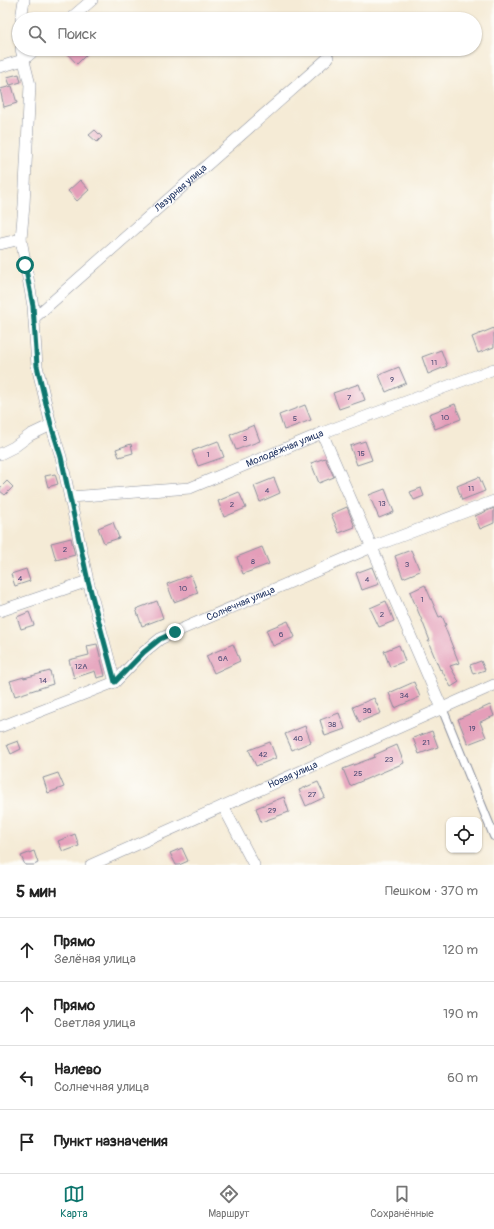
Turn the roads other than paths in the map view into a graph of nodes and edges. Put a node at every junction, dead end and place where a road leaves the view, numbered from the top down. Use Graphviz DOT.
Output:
graph roads {
  1 [pos="24,0"];
  2 [pos="92,0"];
  3 [pos="22,12"];
  4 [pos="78,12"];
  5 [pos="20,56"];
  6 [pos="22,56"];
  7 [pos="328,58"];
  8 [pos="0,67"];
  9 [pos="21,239"];
  10 [pos="0,244"];
  11 [pos="34,318"];
  12 [pos="494,369"];
  13 [pos="51,425"];
  14 [pos="322,433"];
  15 [pos="0,454"];
  16 [pos="70,497"];
  17 [pos="494,501"];
  18 [pos="372,547"];
  19 [pos="88,581"];
  20 [pos="0,611"];
  21 [pos="115,682"];
  22 [pos="494,685"];
  23 [pos="442,708"];
  24 [pos="0,727"];
  25 [pos="223,806"];
  26 [pos="494,836"];
  27 [pos="91,865"];
  28 [pos="254,865"];
  1 -- 3 [label="street"];
  2 -- 4 [label="street"];
  5 -- 8 [label="street"];
  6 -- 9 [label="street"];
  7 -- 11 [label="street, Лазурная улица"];
  9 -- 10 [label="street"];
  9 -- 11 [label="street"];
  11 -- 13 [label="street"];
  12 -- 14 [label="street, Молодёжная улица"];
  13 -- 15 [label="street"];
  13 -- 16 [label="street"];
  14 -- 16 [label="street, Молодёжная улица"];
  14 -- 18 [label="street"];
  16 -- 19 [label="street"];
  17 -- 18 [label="street, Солнечная улица"];
  18 -- 21 [label="street, Солнечная улица"];
  18 -- 23 [label="street"];
  19 -- 20 [label="street"];
  19 -- 21 [label="street"];
  21 -- 24 [label="street, Солнечная улица"];
  22 -- 23 [label="street, Новая улица"];
  23 -- 25 [label="street, Новая улица"];
  23 -- 26 [label="street"];
  25 -- 27 [label="street, Новая улица"];
  25 -- 28 [label="street"];
}
